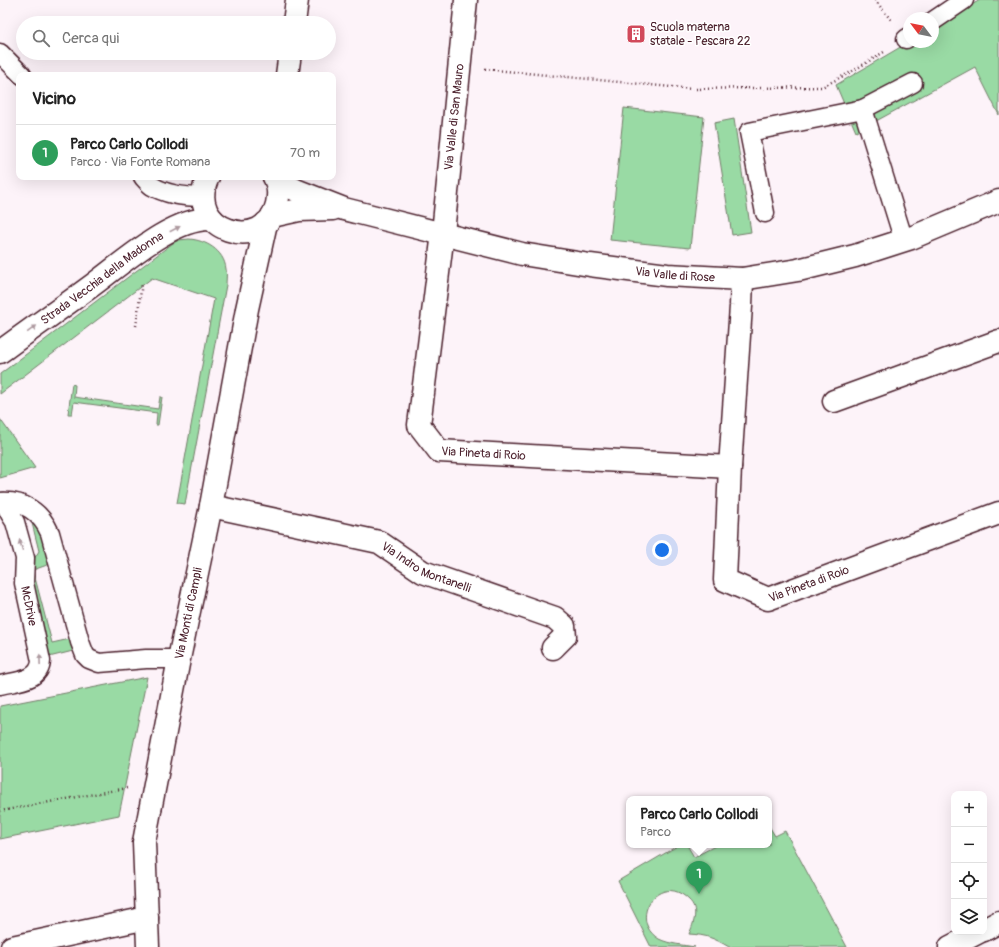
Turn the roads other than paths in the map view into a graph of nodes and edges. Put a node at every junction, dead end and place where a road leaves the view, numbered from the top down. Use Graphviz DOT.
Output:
graph roads {
  1 [pos="297,0"];
  2 [pos="466,0"];
  3 [pos="964,0"];
  4 [pos="295,16"];
  5 [pos="939,17"];
  6 [pos="0,53"];
  7 [pos="289,60"];
  8 [pos="19,72"];
  9 [pos="287,72"];
  10 [pos="913,83"];
  11 [pos="863,109"];
  12 [pos="146,180"];
  13 [pos="275,180"];
  14 [pos="277,180"];
  15 [pos="205,187"];
  16 [pos="999,201"];
  17 [pos="344,209"];
  18 [pos="765,213"];
  19 [pos="212,219"];
  20 [pos="269,220"];
  21 [pos="238,233"];
  22 [pos="443,233"];
  23 [pos="904,241"];
  24 [pos="742,279"];
  25 [pos="247,309"];
  26 [pos="999,342"];
  27 [pos="0,352"];
  28 [pos="834,401"];
  29 [pos="730,467"];
  30 [pos="2,502"];
  31 [pos="211,506"];
  32 [pos="999,513"];
  33 [pos="553,648"];
  34 [pos="179,659"];
  35 [pos="0,685"];
  36 [pos="146,918"];
  37 [pos="999,922"];
  38 [pos="987,928"];
  39 [pos="973,935"];
  40 [pos="12,947"];
  41 [pos="148,947"];
  42 [pos="950,947"];
  1 -- 4 [label="street"];
  2 -- 22 [label="street, Via Valle di San Mauro"];
  3 -- 5 [label="lane"];
  6 -- 8 [label="lane"];
  7 -- 9 [label="street"];
  10 -- 11 [label="lane"];
  11 -- 18 [label="lane"];
  11 -- 23 [label="lane"];
  12 -- 15 [label="lane"];
  13 -- 20 [label="street, Via Monti di Campli"];
  14 -- 17 [label="street, Via Valle di Rose"];
  15 -- 19 [label="street"];
  16 -- 23 [label="street, Via Valle di Rose"];
  17 -- 20 [label="street, Via Valle di Rose"];
  17 -- 22 [label="street, Via Valle di Rose"];
  19 -- 21 [label="street"];
  27 -- 19 [label="street, Strada Vecchia della Madonna, one-way"];
  20 -- 21 [label="street, Via Valle di Rose"];
  20 -- 25 [label="street, Via Monti di Campli"];
  21 -- 25 [label="street, Via Monti di Campli"];
  22 -- 24 [label="street, Via Valle di Rose"];
  22 -- 29 [label="street, Via Pineta di Roio"];
  23 -- 24 [label="street, Via Valle di Rose"];
  24 -- 29 [label="street, Via Pineta di Roio"];
  25 -- 31 [label="street, Via Monti di Campli"];
  26 -- 28 [label="street"];
  29 -- 32 [label="street, Via Pineta di Roio"];
  30 -- 34 [label="lane"];
  35 -- 30 [label="lane, McDrive, one-way"];
  31 -- 33 [label="street, Via Indro Montanelli"];
  31 -- 34 [label="street, Via Monti di Campli"];
  34 -- 36 [label="street, Via Monti di Campli"];
  36 -- 40 [label="street"];
  36 -- 41 [label="street, Via Monti di Campli"];
  37 -- 38 [label="street"];
  39 -- 42 [label="street"];
}
